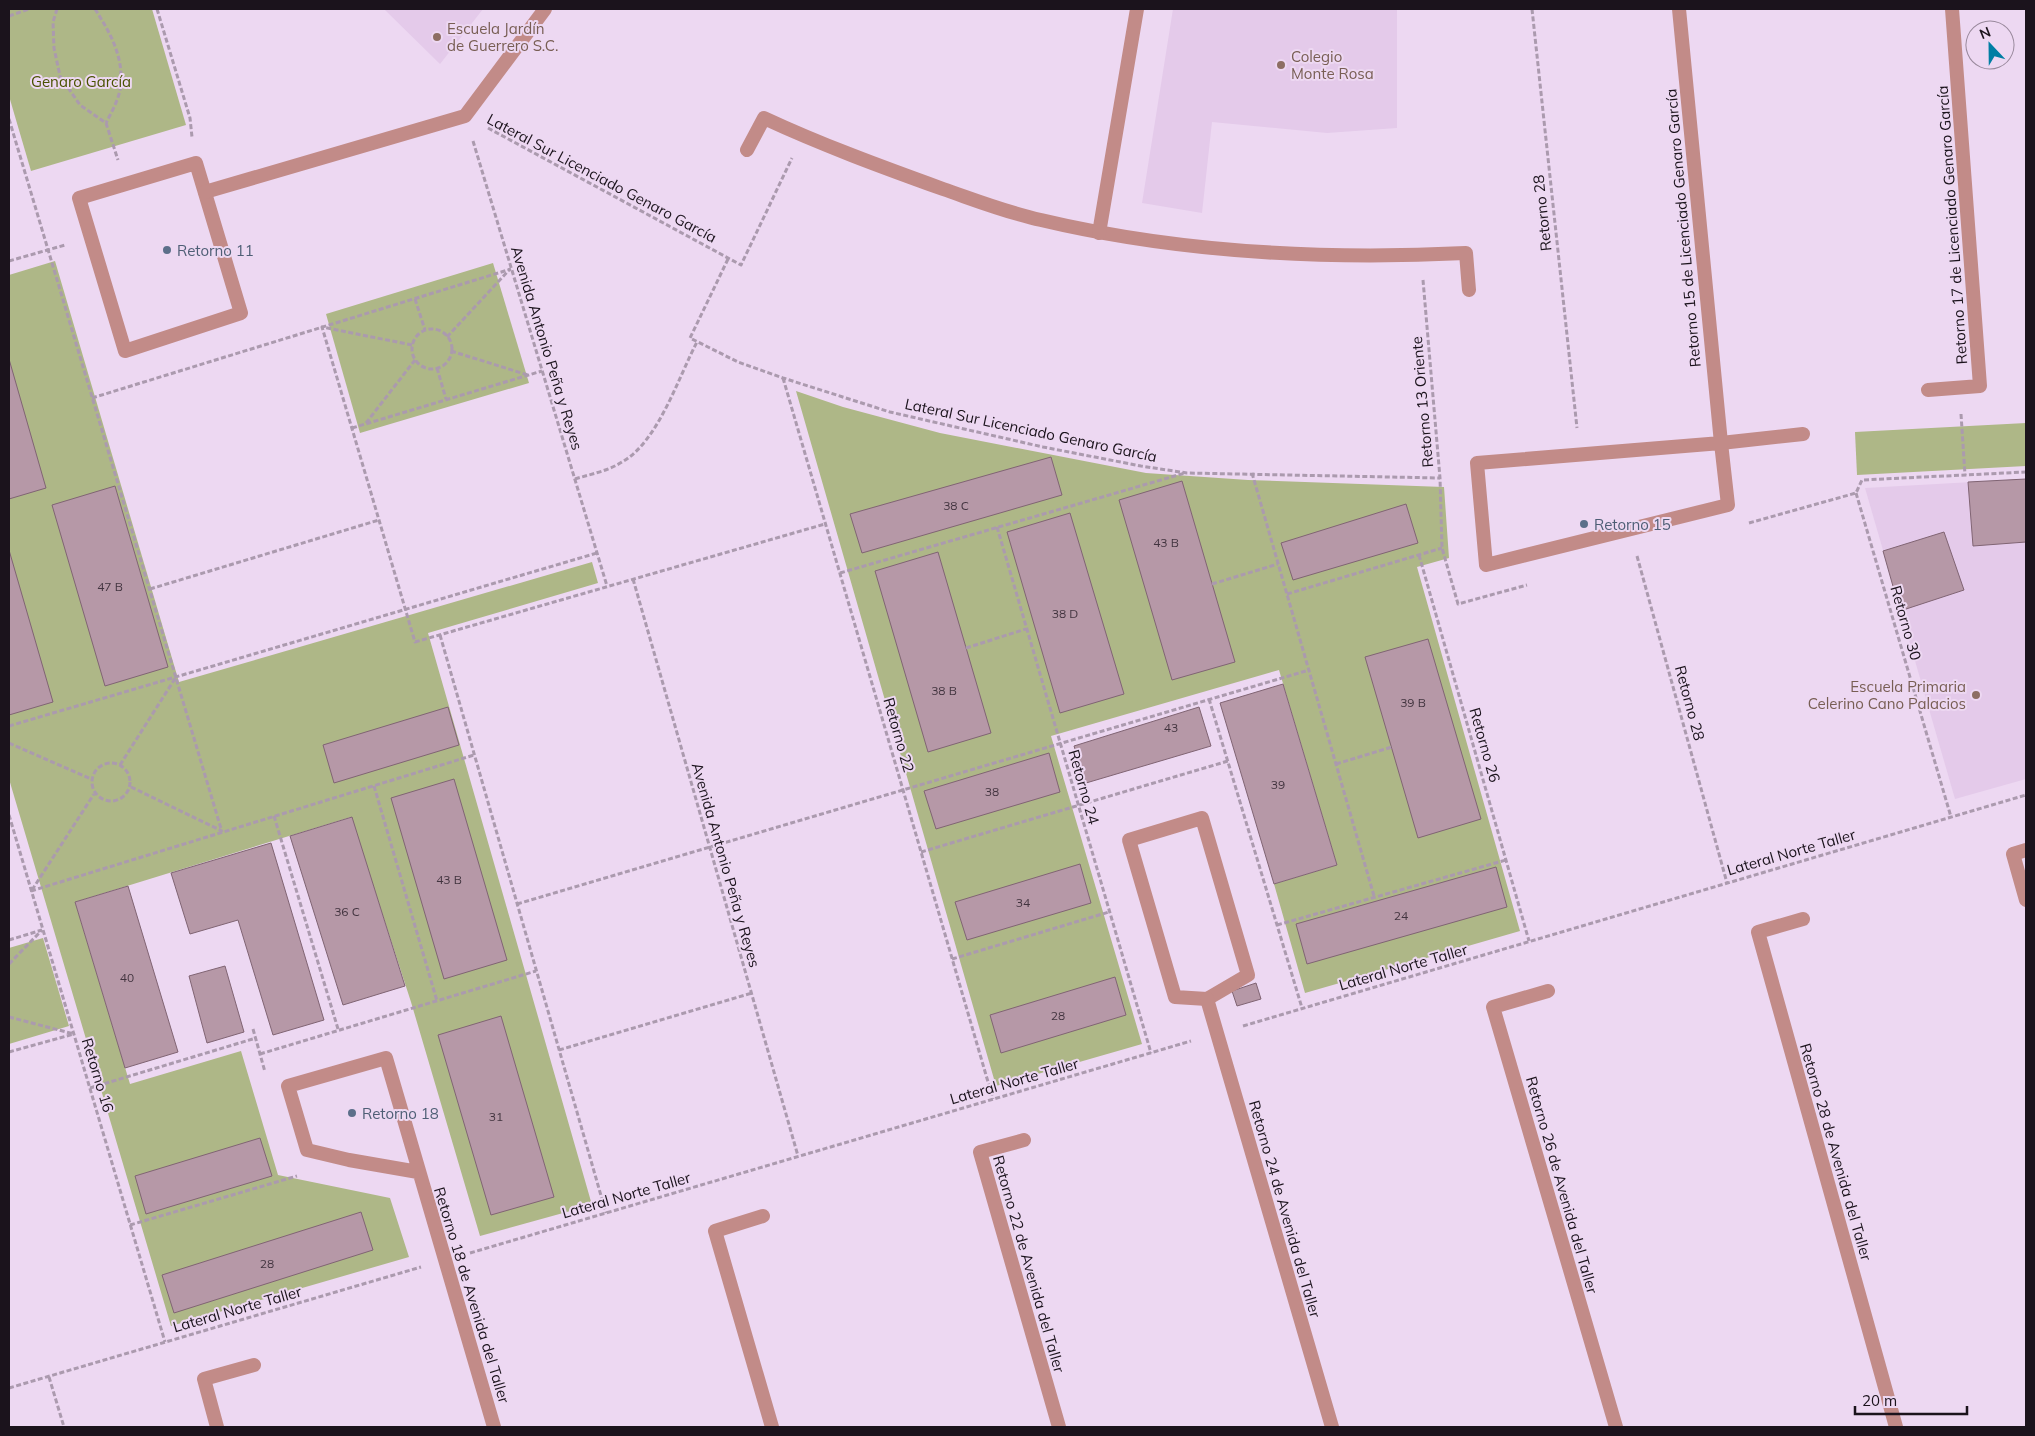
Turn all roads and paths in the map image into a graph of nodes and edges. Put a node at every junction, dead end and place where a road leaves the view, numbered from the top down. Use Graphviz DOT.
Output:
graph roads {
  1 [pos="29,9"];
  2 [pos="57,9"];
  3 [pos="95,9"];
  4 [pos="157,9"];
  5 [pos="545,9"];
  6 [pos="1137,9"];
  7 [pos="1532,9"];
  8 [pos="1679,9"];
  9 [pos="1952,9"];
  10 [pos="9,16"];
  11 [pos="465,116"];
  12 [pos="9,119"];
  13 [pos="106,123"];
  14 [pos="802,136"];
  15 [pos="747,150"];
  16 [pos="196,163"];
  17 [pos="126,184"];
  18 [pos="205,192"];
  19 [pos="1099,233"];
  20 [pos="92,237"];
  21 [pos="47,250"];
  22 [pos="1421,255"];
  23 [pos="728,259"];
  24 [pos="9,261"];
  25 [pos="511,269"];
  26 [pos="1469,290"];
  27 [pos="415,299"];
  28 [pos="322,327"];
  29 [pos="425,330"];
  30 [pos="447,336"];
  31 [pos="697,342"];
  32 [pos="412,345"];
  33 [pos="451,351"];
  34 [pos="415,360"];
  35 [pos="437,368"];
  36 [pos="542,371"];
  37 [pos="528,375"];
  38 [pos="783,378"];
  39 [pos="1960,388"];
  40 [pos="1928,390"];
  41 [pos="92,398"];
  42 [pos="446,399"];
  43 [pos="1575,415"];
  44 [pos="365,424"];
  45 [pos="352,428"];
  46 [pos="1803,434"];
  47 [pos="1720,443"];
  48 [pos="1187,472"];
  49 [pos="2026,472"];
  50 [pos="1252,473"];
  51 [pos="1965,475"];
  52 [pos="1440,478"];
  53 [pos="575,479"];
  54 [pos="379,520"];
  55 [pos="825,524"];
  56 [pos="997,527"];
  57 [pos="1631,529"];
  58 [pos="596,553"];
  59 [pos="1420,556"];
  60 [pos="1278,564"];
  61 [pos="840,573"];
  62 [pos="633,579"];
  63 [pos="1212,584"];
  64 [pos="607,586"];
  65 [pos="150,589"];
  66 [pos="1287,594"];
  67 [pos="406,609"];
  68 [pos="1026,629"];
  69 [pos="440,635"];
  70 [pos="966,648"];
  71 [pos="1309,670"];
  72 [pos="176,677"];
  73 [pos="1209,699"];
  74 [pos="9,726"];
  75 [pos="9,743"];
  76 [pos="1060,743"];
  77 [pos="1392,747"];
  78 [pos="474,755"];
  79 [pos="1229,761"];
  80 [pos="1336,764"];
  81 [pos="120,765"];
  82 [pos="91,779"];
  83 [pos="374,786"];
  84 [pos="131,787"];
  85 [pos="903,790"];
  86 [pos="94,794"];
  87 [pos="2026,795"];
  88 [pos="9,815"];
  89 [pos="274,816"];
  90 [pos="1951,817"];
  91 [pos="222,832"];
  92 [pos="710,847"];
  93 [pos="2026,850"];
  94 [pos="921,852"];
  95 [pos="1506,860"];
  96 [pos="1726,883"];
  97 [pos="31,891"];
  98 [pos="1374,896"];
  99 [pos="2026,900"];
  100 [pos="517,904"];
  101 [pos="1109,912"];
  102 [pos="1803,919"];
  103 [pos="1277,925"];
  104 [pos="42,930"];
  105 [pos="9,940"];
  106 [pos="1530,941"];
  107 [pos="952,959"];
  108 [pos="9,964"];
  109 [pos="536,971"];
  110 [pos="1548,990"];
  111 [pos="752,994"];
  112 [pos="1207,999"];
  113 [pos="437,1001"];
  114 [pos="1302,1008"];
  115 [pos="9,1017"];
  116 [pos="253,1029"];
  117 [pos="338,1029"];
  118 [pos="1217,1033"];
  119 [pos="74,1034"];
  120 [pos="256,1038"];
  121 [pos="559,1050"];
  122 [pos="9,1052"];
  123 [pos="1151,1053"];
  124 [pos="260,1054"];
  125 [pos="288,1086"];
  126 [pos="90,1088"];
  127 [pos="993,1099"];
  128 [pos="1024,1140"];
  129 [pos="798,1156"];
  130 [pos="418,1172"];
  131 [pos="301,1174"];
  132 [pos="606,1213"];
  133 [pos="763,1216"];
  134 [pos="130,1225"];
  135 [pos="445,1260"];
  136 [pos="165,1342"];
  137 [pos="254,1364"];
  138 [pos="49,1376"];
  139 [pos="9,1388"];
  140 [pos="64,1427"];
  141 [pos="217,1427"];
  142 [pos="494,1427"];
  143 [pos="772,1427"];
  144 [pos="1059,1427"];
  145 [pos="1332,1427"];
  146 [pos="1616,1427"];
  147 [pos="1896,1427"];
  1 -- 10 [label="path"];
  2 -- 13 [label="path"];
  3 -- 13 [label="path"];
  4 -- 16 [label="path"];
  5 -- 11 [label="street"];
  6 -- 19 [label="street"];
  7 -- 43 [label="path, Retorno 28"];
  8 -- 47 [label="street, Retorno 15 de Licenciado Genaro García"];
  9 -- 39 [label="street, Retorno 17 de Licenciado Genaro García"];
  11 -- 18 [label="street"];
  11 -- 23 [label="path, Lateral Sur Licenciado Genaro García"];
  11 -- 25 [label="path, Avenida Antonio Peña y Reyes"];
  12 -- 21 [label="path"];
  13 -- 17 [label="path"];
  14 -- 15 [label="street"];
  14 -- 19 [label="street"];
  14 -- 23 [label="path"];
  16 -- 17 [label="street"];
  16 -- 18 [label="street"];
  17 -- 20 [label="street"];
  18 -- 20 [label="street"];
  19 -- 22 [label="street"];
  20 -- 21 [label="path"];
  21 -- 24 [label="path"];
  21 -- 41 [label="path"];
  22 -- 26 [label="street"];
  22 -- 52 [label="path, Retorno 13 Oriente"];
  23 -- 31 [label="path, Lateral Sur Licenciado Genaro García"];
  25 -- 27 [label="path"];
  25 -- 30 [label="path"];
  25 -- 36 [label="path, Avenida Antonio Peña y Reyes"];
  27 -- 28 [label="path"];
  27 -- 29 [label="path"];
  28 -- 32 [label="path"];
  28 -- 41 [label="path"];
  28 -- 45 [label="path"];
  29 -- 30 [label="path"];
  29 -- 32 [label="path"];
  30 -- 33 [label="path"];
  31 -- 38 [label="path, Lateral Sur Licenciado Genaro García"];
  31 -- 53 [label="path"];
  32 -- 34 [label="path"];
  33 -- 35 [label="path"];
  33 -- 37 [label="path"];
  34 -- 35 [label="path"];
  34 -- 44 [label="path"];
  35 -- 42 [label="path"];
  36 -- 37 [label="path"];
  36 -- 53 [label="path, Avenida Antonio Peña y Reyes"];
  37 -- 42 [label="path"];
  38 -- 48 [label="path, Lateral Sur Licenciado Genaro García"];
  38 -- 55 [label="path, Retorno 22"];
  39 -- 40 [label="street, Retorno 17 de Licenciado Genaro García"];
  39 -- 51 [label="path"];
  41 -- 65 [label="path"];
  42 -- 44 [label="path"];
  44 -- 45 [label="path"];
  45 -- 54 [label="path"];
  46 -- 47 [label="street, Retorno 15 de Licenciado Genaro García"];
  47 -- 57 [label="street, Retorno 15 de Licenciado Genaro García"];
  47 -- 57 [label="street, Retorno 15 de Licenciado Genaro García"];
  48 -- 50 [label="path, Lateral Sur Licenciado Genaro García"];
  48 -- 56 [label="path"];
  49 -- 51 [label="path"];
  50 -- 52 [label="path, Lateral Sur Licenciado Genaro García"];
  50 -- 60 [label="path"];
  51 -- 90 [label="path, Retorno 30"];
  52 -- 59 [label="path, Retorno 13 Oriente"];
  53 -- 58 [label="path, Avenida Antonio Peña y Reyes"];
  54 -- 65 [label="path"];
  54 -- 67 [label="path"];
  55 -- 61 [label="path, Retorno 22"];
  55 -- 62 [label="path"];
  56 -- 61 [label="path"];
  56 -- 68 [label="path, Retorno 24"];
  57 -- 96 [label="path, Retorno 28"];
  58 -- 64 [label="path, Avenida Antonio Peña y Reyes"];
  58 -- 67 [label="path"];
  59 -- 66 [label="path"];
  59 -- 95 [label="path, Retorno 26"];
  60 -- 63 [label="path"];
  60 -- 66 [label="path"];
  61 -- 85 [label="path, Retorno 22"];
  62 -- 64 [label="path"];
  62 -- 92 [label="path, Avenida Antonio Peña y Reyes"];
  64 -- 69 [label="path"];
  65 -- 72 [label="path"];
  66 -- 71 [label="path"];
  67 -- 69 [label="path"];
  67 -- 72 [label="path"];
  68 -- 70 [label="path"];
  68 -- 76 [label="path, Retorno 24"];
  69 -- 78 [label="path"];
  71 -- 73 [label="path"];
  71 -- 80 [label="path"];
  72 -- 74 [label="path"];
  72 -- 81 [label="path"];
  72 -- 91 [label="path"];
  73 -- 76 [label="path"];
  73 -- 103 [label="path"];
  75 -- 82 [label="path"];
  76 -- 85 [label="path"];
  76 -- 101 [label="path, Retorno 24"];
  77 -- 80 [label="path"];
  78 -- 83 [label="path"];
  78 -- 100 [label="path"];
  79 -- 94 [label="path"];
  80 -- 98 [label="path"];
  81 -- 82 [label="path"];
  81 -- 84 [label="path"];
  82 -- 86 [label="path"];
  83 -- 89 [label="path"];
  83 -- 113 [label="path"];
  84 -- 86 [label="path"];
  84 -- 91 [label="path"];
  85 -- 92 [label="path"];
  85 -- 94 [label="path, Retorno 22"];
  86 -- 97 [label="path"];
  87 -- 90 [label="path, Lateral Norte Taller"];
  88 -- 97 [label="path, Retorno 16"];
  89 -- 91 [label="path"];
  89 -- 117 [label="path"];
  90 -- 96 [label="path, Lateral Norte Taller"];
  91 -- 97 [label="path"];
  92 -- 100 [label="path"];
  92 -- 111 [label="path, Avenida Antonio Peña y Reyes"];
  93 -- 99 [label="street"];
  94 -- 107 [label="path, Retorno 22"];
  95 -- 98 [label="path"];
  95 -- 106 [label="path, Retorno 26"];
  96 -- 106 [label="path, Lateral Norte Taller"];
  97 -- 104 [label="path, Retorno 16"];
  98 -- 103 [label="path"];
  100 -- 109 [label="path"];
  101 -- 107 [label="path"];
  101 -- 123 [label="path, Retorno 24"];
  102 -- 147 [label="street, Retorno 28 de Avenida del Taller"];
  103 -- 114 [label="path"];
  104 -- 105 [label="path"];
  104 -- 108 [label="path"];
  104 -- 119 [label="path, Retorno 16"];
  106 -- 114 [label="path, Lateral Norte Taller"];
  107 -- 127 [label="path, Retorno 22"];
  109 -- 113 [label="path"];
  109 -- 121 [label="path"];
  110 -- 146 [label="street, Retorno 26 de Avenida del Taller"];
  111 -- 121 [label="path"];
  111 -- 129 [label="path, Avenida Antonio Peña y Reyes"];
  112 -- 112 [label="street"];
  112 -- 118 [label="street, Retorno 24 de Avenida del Taller"];
  113 -- 117 [label="path"];
  114 -- 118 [label="path, Lateral Norte Taller"];
  115 -- 119 [label="path"];
  116 -- 120 [label="path"];
  117 -- 124 [label="path"];
  118 -- 123 [label="path, Lateral Norte Taller"];
  118 -- 145 [label="street, Retorno 24 de Avenida del Taller"];
  119 -- 122 [label="path"];
  119 -- 126 [label="path, Retorno 16"];
  120 -- 124 [label="path"];
  120 -- 126 [label="path"];
  121 -- 132 [label="path"];
  123 -- 127 [label="path, Lateral Norte Taller"];
  124 -- 125 [label="path"];
  125 -- 130 [label="street, Retorno 18 de Avenida del Taller"];
  125 -- 130 [label="street, Retorno 18 de Avenida del Taller"];
  126 -- 134 [label="path, Retorno 16"];
  127 -- 129 [label="path, Lateral Norte Taller"];
  128 -- 144 [label="street, Retorno 22 de Avenida del Taller"];
  129 -- 132 [label="path, Lateral Norte Taller"];
  130 -- 135 [label="street, Retorno 18 de Avenida del Taller"];
  131 -- 134 [label="path"];
  132 -- 135 [label="path, Lateral Norte Taller"];
  133 -- 143 [label="street"];
  134 -- 136 [label="path, Retorno 16"];
  135 -- 136 [label="path, Lateral Norte Taller"];
  135 -- 142 [label="street, Retorno 18 de Avenida del Taller"];
  136 -- 138 [label="path, Lateral Norte Taller"];
  137 -- 141 [label="street"];
  138 -- 139 [label="path, Lateral Norte Taller"];
  138 -- 140 [label="path"];
}
